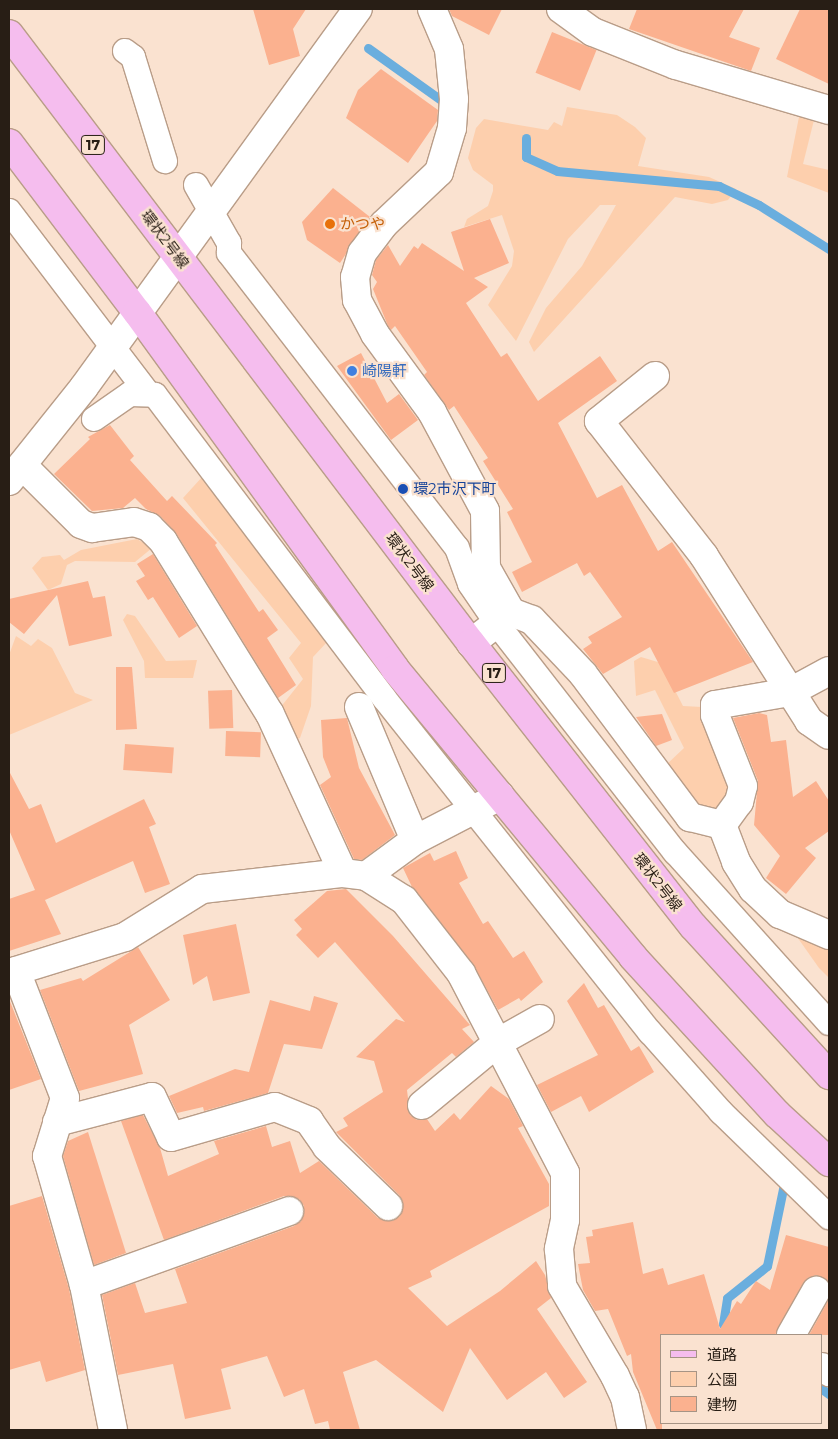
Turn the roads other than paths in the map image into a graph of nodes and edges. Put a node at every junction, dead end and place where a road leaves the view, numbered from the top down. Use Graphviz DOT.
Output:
graph roads {
  1 [pos="358,9"];
  2 [pos="432,9"];
  3 [pos="561,9"];
  4 [pos="9,34"];
  5 [pos="125,51"];
  6 [pos="829,110"];
  7 [pos="11,146"];
  8 [pos="166,161"];
  9 [pos="196,185"];
  10 [pos="9,211"];
  11 [pos="211,211"];
  12 [pos="177,256"];
  13 [pos="137,312"];
  14 [pos="113,347"];
  15 [pos="655,376"];
  16 [pos="147,392"];
  17 [pos="94,419"];
  18 [pos="15,473"];
  19 [pos="504,618"];
  20 [pos="471,643"];
  21 [pos="829,670"];
  22 [pos="790,692"];
  23 [pos="360,707"];
  24 [pos="829,736"];
  25 [pos="500,796"];
  26 [pos="472,810"];
  27 [pos="722,825"];
  28 [pos="415,840"];
  29 [pos="354,875"];
  30 [pos="829,935"];
  31 [pos="13,972"];
  32 [pos="540,1019"];
  33 [pos="829,1023"];
  34 [pos="497,1043"];
  35 [pos="829,1075"];
  36 [pos="422,1105"];
  37 [pos="57,1122"];
  38 [pos="829,1162"];
  39 [pos="388,1206"];
  40 [pos="289,1211"];
  41 [pos="829,1217"];
  42 [pos="84,1285"];
  43 [pos="816,1292"];
  44 [pos="792,1334"];
  45 [pos="113,1430"];
  46 [pos="632,1430"];
  1 -- 11 [label="street"];
  2 -- 19 [label="street"];
  3 -- 6 [label="street"];
  4 -- 12 [label="main road, 環状2号線 / 17"];
  5 -- 8 [label="street"];
  7 -- 13 [label="main road"];
  9 -- 11 [label="street"];
  10 -- 14 [label="street"];
  11 -- 12 [label="street"];
  11 -- 19 [label="street"];
  12 -- 13 [label="street"];
  12 -- 20 [label="main road, 環状2号線 / 17"];
  13 -- 14 [label="street"];
  13 -- 25 [label="main road"];
  14 -- 16 [label="street"];
  14 -- 18 [label="street"];
  15 -- 22 [label="street"];
  16 -- 17 [label="street"];
  16 -- 26 [label="street"];
  18 -- 29 [label="street"];
  19 -- 20 [label="street"];
  19 -- 27 [label="street"];
  19 -- 33 [label="street"];
  20 -- 35 [label="main road, 環状2号線 / 17"];
  21 -- 22 [label="street"];
  22 -- 24 [label="street"];
  22 -- 27 [label="street"];
  23 -- 28 [label="street"];
  25 -- 26 [label="street"];
  25 -- 38 [label="main road"];
  26 -- 28 [label="street"];
  26 -- 41 [label="street"];
  27 -- 30 [label="street"];
  28 -- 29 [label="street"];
  29 -- 31 [label="street"];
  29 -- 34 [label="street"];
  31 -- 37 [label="street"];
  32 -- 34 [label="street"];
  34 -- 36 [label="street"];
  34 -- 46 [label="street"];
  37 -- 39 [label="street"];
  37 -- 42 [label="street"];
  40 -- 42 [label="street"];
  42 -- 45 [label="street"];
  43 -- 44 [label="street"];
}
